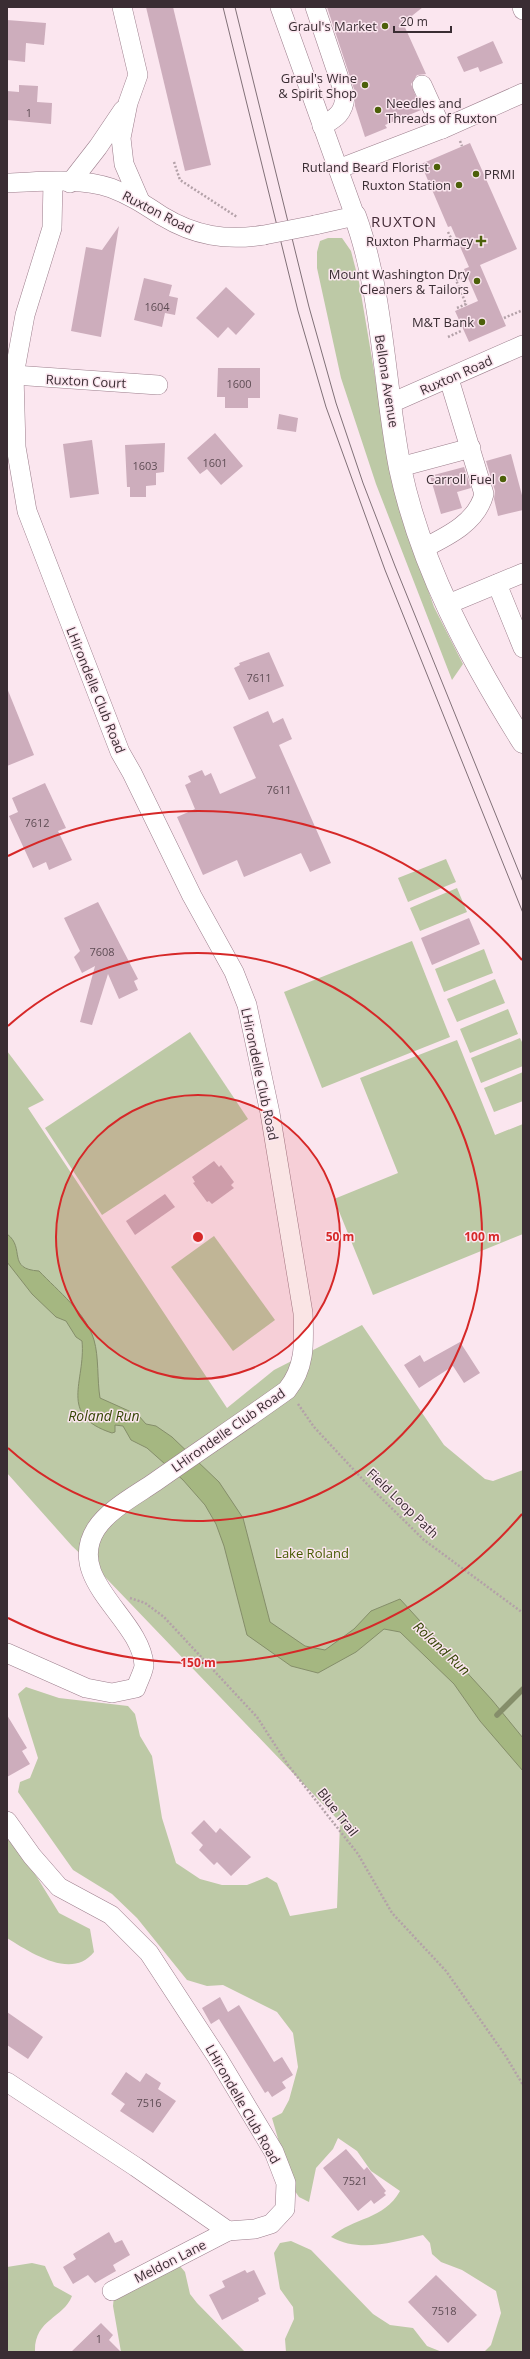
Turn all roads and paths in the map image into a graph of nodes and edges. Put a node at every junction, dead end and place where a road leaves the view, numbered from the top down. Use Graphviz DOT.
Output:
graph roads {
  1 [pos="122,7"];
  2 [pos="280,7"];
  3 [pos="315,7"];
  4 [pos="522,7"];
  5 [pos="523,10"];
  6 [pos="422,85"];
  7 [pos="523,93"];
  8 [pos="128,103"];
  9 [pos="322,126"];
  10 [pos="442,129"];
  11 [pos="174,162"];
  12 [pos="338,169"];
  13 [pos="61,182"];
  14 [pos="7,183"];
  15 [pos="140,201"];
  16 [pos="355,216"];
  17 [pos="240,220"];
  18 [pos="448,232"];
  19 [pos="454,244"];
  20 [pos="464,277"];
  21 [pos="457,308"];
  22 [pos="523,310"];
  23 [pos="504,318"];
  24 [pos="461,332"];
  25 [pos="448,337"];
  26 [pos="523,345"];
  27 [pos="14,375"];
  28 [pos="449,379"];
  29 [pos="158,385"];
  30 [pos="389,404"];
  31 [pos="471,448"];
  32 [pos="400,467"];
  33 [pos="424,548"];
  34 [pos="523,573"];
  35 [pos="496,584"];
  36 [pos="446,605"];
  37 [pos="523,648"];
  38 [pos="523,742"];
  39 [pos="287,1390"];
  40 [pos="103,1594"];
  41 [pos="523,1613"];
  42 [pos="7,1653"];
  43 [pos="7,1821"];
  44 [pos="7,2082"];
  45 [pos="523,2085"];
  46 [pos="228,2231"];
  47 [pos="112,2291"];
  1 -- 8 [label="street"];
  2 -- 9 [label="street, Bellona Avenue"];
  3 -- 9 [label="street"];
  4 -- 5 [label="street"];
  6 -- 10 [label="street"];
  7 -- 10 [label="street"];
  8 -- 13 [label="street"];
  8 -- 15 [label="street"];
  9 -- 12 [label="street, Bellona Avenue"];
  10 -- 12 [label="street"];
  11 -- 17 [label="path"];
  12 -- 16 [label="street, Bellona Avenue"];
  13 -- 14 [label="street, Ruxton Road"];
  13 -- 15 [label="street, Ruxton Road"];
  13 -- 27 [label="street, LHirondelle Club Road"];
  15 -- 16 [label="street, Ruxton Road, bridge"];
  16 -- 30 [label="main road, Bellona Avenue"];
  18 -- 19 [label="path"];
  20 -- 21 [label="path"];
  22 -- 23 [label="path"];
  24 -- 25 [label="path"];
  26 -- 28 [label="street, Ruxton Road"];
  27 -- 29 [label="street, Ruxton Court"];
  27 -- 39 [label="street, LHirondelle Club Road"];
  28 -- 30 [label="street, Ruxton Road"];
  28 -- 31 [label="street"];
  30 -- 32 [label="main road, Bellona Avenue"];
  31 -- 32 [label="street"];
  31 -- 33 [label="street"];
  32 -- 33 [label="main road, Bellona Avenue"];
  33 -- 36 [label="main road, Bellona Avenue"];
  34 -- 35 [label="street"];
  35 -- 36 [label="street"];
  35 -- 37 [label="street"];
  36 -- 38 [label="main road, Bellona Avenue"];
  39 -- 40 [label="street, LHirondelle Club Road"];
  39 -- 41 [label="path, Field Loop Path"];
  40 -- 42 [label="street, LHirondelle Club Road"];
  40 -- 45 [label="path, Blue Trail"];
  43 -- 46 [label="street, LHirondelle Club Road"];
  44 -- 46 [label="street"];
  46 -- 47 [label="street, Meldon Lane"];
}
